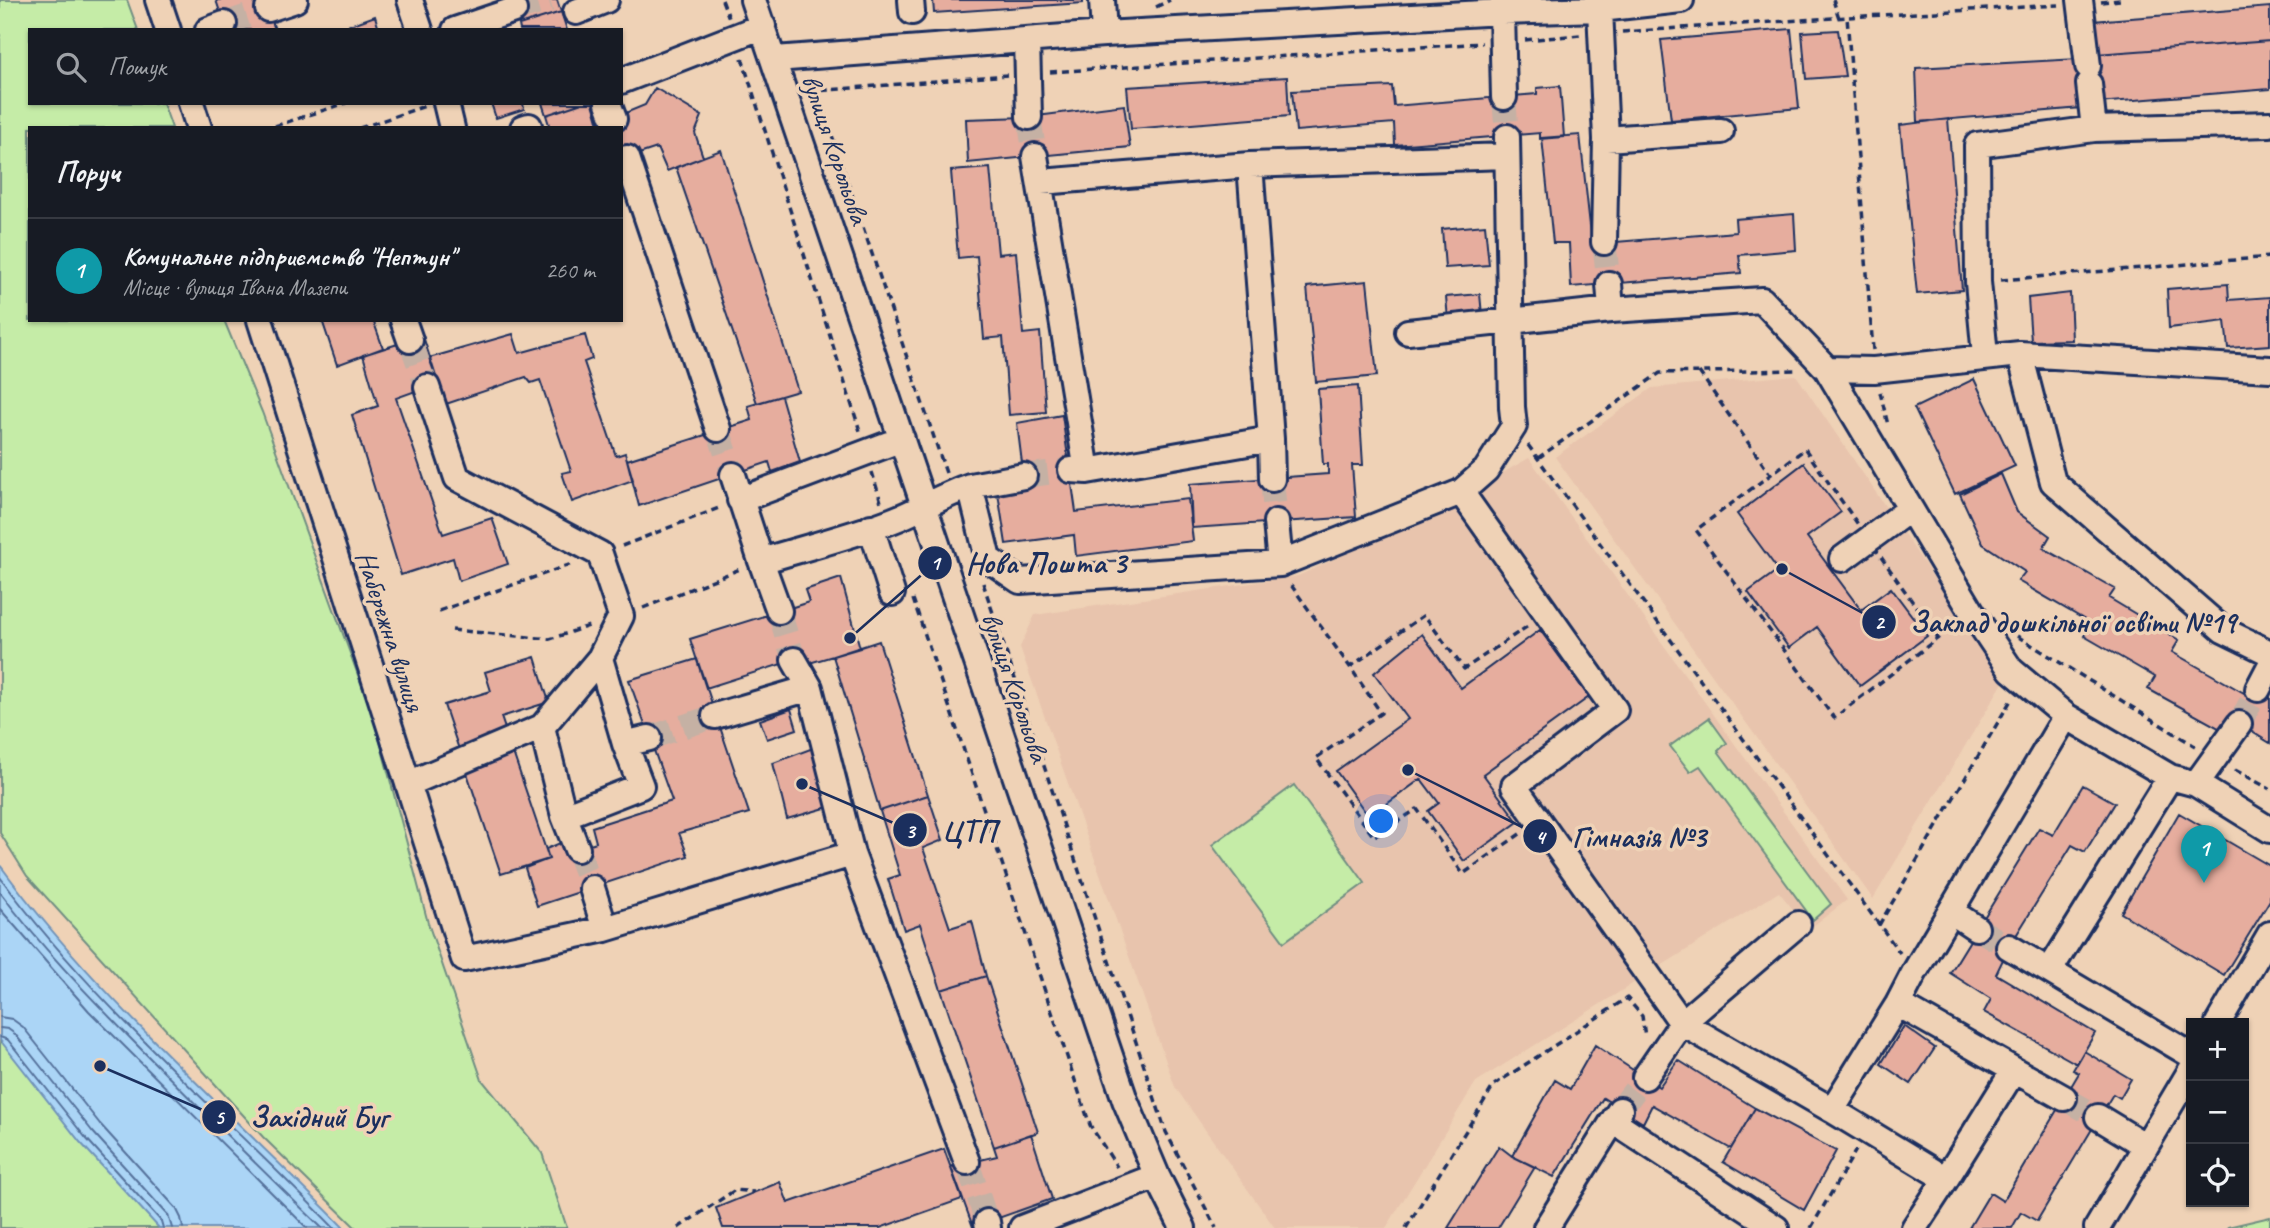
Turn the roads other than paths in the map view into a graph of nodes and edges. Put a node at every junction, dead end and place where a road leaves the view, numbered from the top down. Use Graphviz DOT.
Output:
graph roads {
  1 [pos="158,0"];
  2 [pos="295,0"];
  3 [pos="410,0"];
  4 [pos="606,0"];
  5 [pos="753,0"];
  6 [pos="1102,0"];
  7 [pos="1681,0"];
  8 [pos="2080,0"];
  9 [pos="268,9"];
  10 [pos="1600,9"];
  11 [pos="514,10"];
  12 [pos="1502,12"];
  13 [pos="577,14"];
  14 [pos="763,26"];
  15 [pos="167,28"];
  16 [pos="420,28"];
  17 [pos="461,28"];
  18 [pos="1104,34"];
  19 [pos="1027,40"];
  20 [pos="775,60"];
  21 [pos="623,80"];
  22 [pos="1504,97"];
  23 [pos="192,105"];
  24 [pos="446,105"];
  25 [pos="1029,117"];
  26 [pos="2270,124"];
  27 [pos="198,126"];
  28 [pos="452,126"];
  29 [pos="2094,130"];
  30 [pos="1721,131"];
  31 [pos="1606,139"];
  32 [pos="1035,156"];
  33 [pos="627,158"];
  34 [pos="1250,165"];
  35 [pos="1041,182"];
  36 [pos="1604,242"];
  37 [pos="1609,284"];
  38 [pos="1611,310"];
  39 [pos="1510,320"];
  40 [pos="261,322"];
  41 [pos="1408,331"];
  42 [pos="2021,354"];
  43 [pos="1985,356"];
  44 [pos="1827,369"];
  45 [pos="2270,369"];
  46 [pos="427,387"];
  47 [pos="718,429"];
  48 [pos="902,439"];
  49 [pos="1271,439"];
  50 [pos="733,475"];
  51 [pos="1024,475"];
  52 [pos="1272,479"];
  53 [pos="961,489"];
  54 [pos="1461,492"];
  55 [pos="740,500"];
  56 [pos="924,509"];
  57 [pos="1910,509"];
  58 [pos="1276,522"];
  59 [pos="880,525"];
  60 [pos="1842,559"];
  61 [pos="761,561"];
  62 [pos="1280,564"];
  63 [pos="901,590"];
  64 [pos="779,611"];
  65 [pos="2270,653"];
  66 [pos="600,658"];
  67 [pos="794,660"];
  68 [pos="2270,666"];
  69 [pos="810,688"];
  70 [pos="2258,689"];
  71 [pos="715,716"];
  72 [pos="2066,716"];
  73 [pos="2239,724"];
  74 [pos="542,727"];
  75 [pos="649,738"];
  76 [pos="625,744"];
  77 [pos="2170,777"];
  78 [pos="408,784"];
  79 [pos="2196,784"];
  80 [pos="564,816"];
  81 [pos="2270,830"];
  82 [pos="577,849"];
  83 [pos="852,854"];
  84 [pos="592,887"];
  85 [pos="1952,912"];
  86 [pos="1798,924"];
  87 [pos="1976,928"];
  88 [pos="605,929"];
  89 [pos="2270,934"];
  90 [pos="2009,947"];
  91 [pos="2050,970"];
  92 [pos="1898,1004"];
  93 [pos="2221,1018"];
  94 [pos="1682,1023"];
  95 [pos="2186,1052"];
  96 [pos="2014,1070"];
  97 [pos="1648,1073"];
  98 [pos="2186,1078"];
  99 [pos="2064,1098"];
  100 [pos="1832,1110"];
  101 [pos="2098,1118"];
  102 [pos="2146,1146"];
  103 [pos="967,1162"];
  104 [pos="1157,1176"];
  105 [pos="1946,1179"];
  106 [pos="1022,1228"];
  107 [pos="1183,1228"];
  108 [pos="1546,1228"];
  109 [pos="1776,1228"];
  110 [pos="1914,1228"];
  111 [pos="2097,1228"];
  1 -- 15 [label="street"];
  2 -- 9 [label="street"];
  3 -- 16 [label="street"];
  4 -- 13 [label="street"];
  5 -- 14 [label="street, вулиця Корольова"];
  6 -- 18 [label="street"];
  7 -- 10 [label="street"];
  8 -- 29 [label="street"];
  10 -- 12 [label="street"];
  10 -- 31 [label="street"];
  11 -- 17 [label="street"];
  12 -- 18 [label="street"];
  12 -- 22 [label="street"];
  14 -- 20 [label="street, вулиця Корольова"];
  14 -- 21 [label="street"];
  18 -- 19 [label="street"];
  19 -- 20 [label="street"];
  19 -- 25 [label="street"];
  20 -- 48 [label="street, вулиця Корольова"];
  23 -- 27 [label="street"];
  24 -- 28 [label="street"];
  26 -- 29 [label="street"];
  29 -- 43 [label="street"];
  30 -- 31 [label="street"];
  31 -- 36 [label="street"];
  32 -- 35 [label="street"];
  33 -- 47 [label="street"];
  34 -- 35 [label="street"];
  34 -- 39 [label="street"];
  34 -- 49 [label="street"];
  35 -- 49 [label="street"];
  37 -- 38 [label="street"];
  38 -- 39 [label="street"];
  38 -- 44 [label="street"];
  39 -- 41 [label="street"];
  39 -- 54 [label="street"];
  40 -- 78 [label="street, Набережна вулиця"];
  42 -- 43 [label="street"];
  42 -- 45 [label="street"];
  42 -- 65 [label="street"];
  43 -- 44 [label="street"];
  44 -- 57 [label="street"];
  46 -- 66 [label="street"];
  48 -- 55 [label="street"];
  48 -- 56 [label="street, вулиця Корольова"];
  49 -- 52 [label="street"];
  50 -- 55 [label="street"];
  51 -- 53 [label="street"];
  53 -- 56 [label="street"];
  53 -- 62 [label="street"];
  54 -- 62 [label="street"];
  54 -- 94 [label="street"];
  55 -- 61 [label="street"];
  56 -- 59 [label="street"];
  56 -- 104 [label="street, вулиця Корольова"];
  57 -- 60 [label="street"];
  57 -- 72 [label="street"];
  58 -- 62 [label="street"];
  59 -- 61 [label="street"];
  59 -- 63 [label="street"];
  61 -- 64 [label="street"];
  66 -- 74 [label="street"];
  66 -- 76 [label="street"];
  67 -- 69 [label="street"];
  68 -- 70 [label="street"];
  69 -- 71 [label="street"];
  69 -- 83 [label="street"];
  72 -- 77 [label="street"];
  72 -- 85 [label="street"];
  73 -- 79 [label="street"];
  74 -- 78 [label="street"];
  74 -- 80 [label="street"];
  75 -- 76 [label="street"];
  76 -- 80 [label="street"];
  77 -- 79 [label="street"];
  77 -- 91 [label="street"];
  78 -- 88 [label="street, Набережна вулиця"];
  79 -- 81 [label="street"];
  80 -- 82 [label="street"];
  83 -- 88 [label="street"];
  83 -- 103 [label="street"];
  84 -- 88 [label="street"];
  85 -- 87 [label="street"];
  85 -- 92 [label="street"];
  86 -- 94 [label="street"];
  89 -- 93 [label="street"];
  90 -- 91 [label="street"];
  91 -- 95 [label="street"];
  92 -- 96 [label="street"];
  92 -- 100 [label="street"];
  94 -- 97 [label="street"];
  94 -- 100 [label="street"];
  96 -- 99 [label="street"];
  96 -- 105 [label="street"];
  98 -- 102 [label="street"];
  100 -- 105 [label="street"];
  101 -- 102 [label="street"];
  102 -- 111 [label="street"];
  104 -- 106 [label="street"];
  104 -- 107 [label="street, вулиця Корольова"];
  105 -- 110 [label="street"];
  108 -- 109 [label="street"];
}
